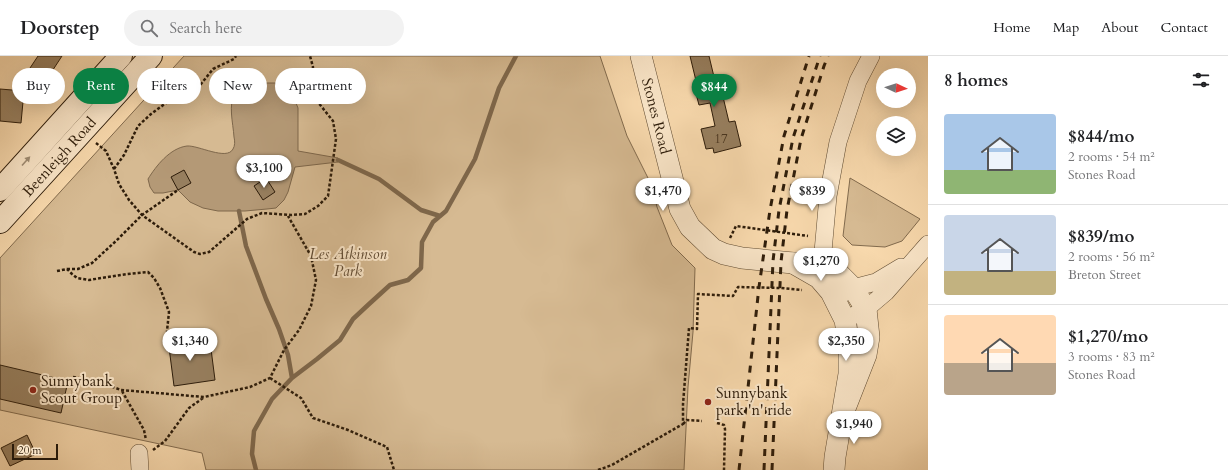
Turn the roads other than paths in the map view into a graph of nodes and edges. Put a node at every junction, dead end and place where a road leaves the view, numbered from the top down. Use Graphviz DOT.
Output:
graph roads {
  1 [pos="121,56"];
  2 [pos="151,56"];
  3 [pos="641,56"];
  4 [pos="871,56"];
  5 [pos="0,190"];
  6 [pos="0,222"];
  7 [pos="928,244"];
  8 [pos="913,260"];
  9 [pos="822,262"];
  10 [pos="793,263"];
  11 [pos="853,288"];
  12 [pos="835,299"];
  13 [pos="866,309"];
  14 [pos="845,320"];
  15 [pos="842,416"];
  16 [pos="145,453"];
  17 [pos="140,470"];
  18 [pos="834,470"];
  5 -- 1 [label="main road, Beenleigh Road, one-way"];
  2 -- 6 [label="main road, Beenleigh Road"];
  3 -- 10 [label="street, Stones Road"];
  4 -- 9 [label="street"];
  7 -- 8 [label="street"];
  8 -- 11 [label="street"];
  8 -- 13 [label="street"];
  9 -- 10 [label="street, Stones Road"];
  9 -- 11 [label="street"];
  10 -- 12 [label="street, Stones Road"];
  11 -- 12 [label="street"];
  11 -- 13 [label="street"];
  12 -- 14 [label="street, Stones Road"];
  13 -- 14 [label="street"];
  13 -- 15 [label="street"];
  14 -- 15 [label="street, Stones Road"];
  15 -- 18 [label="street"];
  16 -- 17 [label="street"];
}
